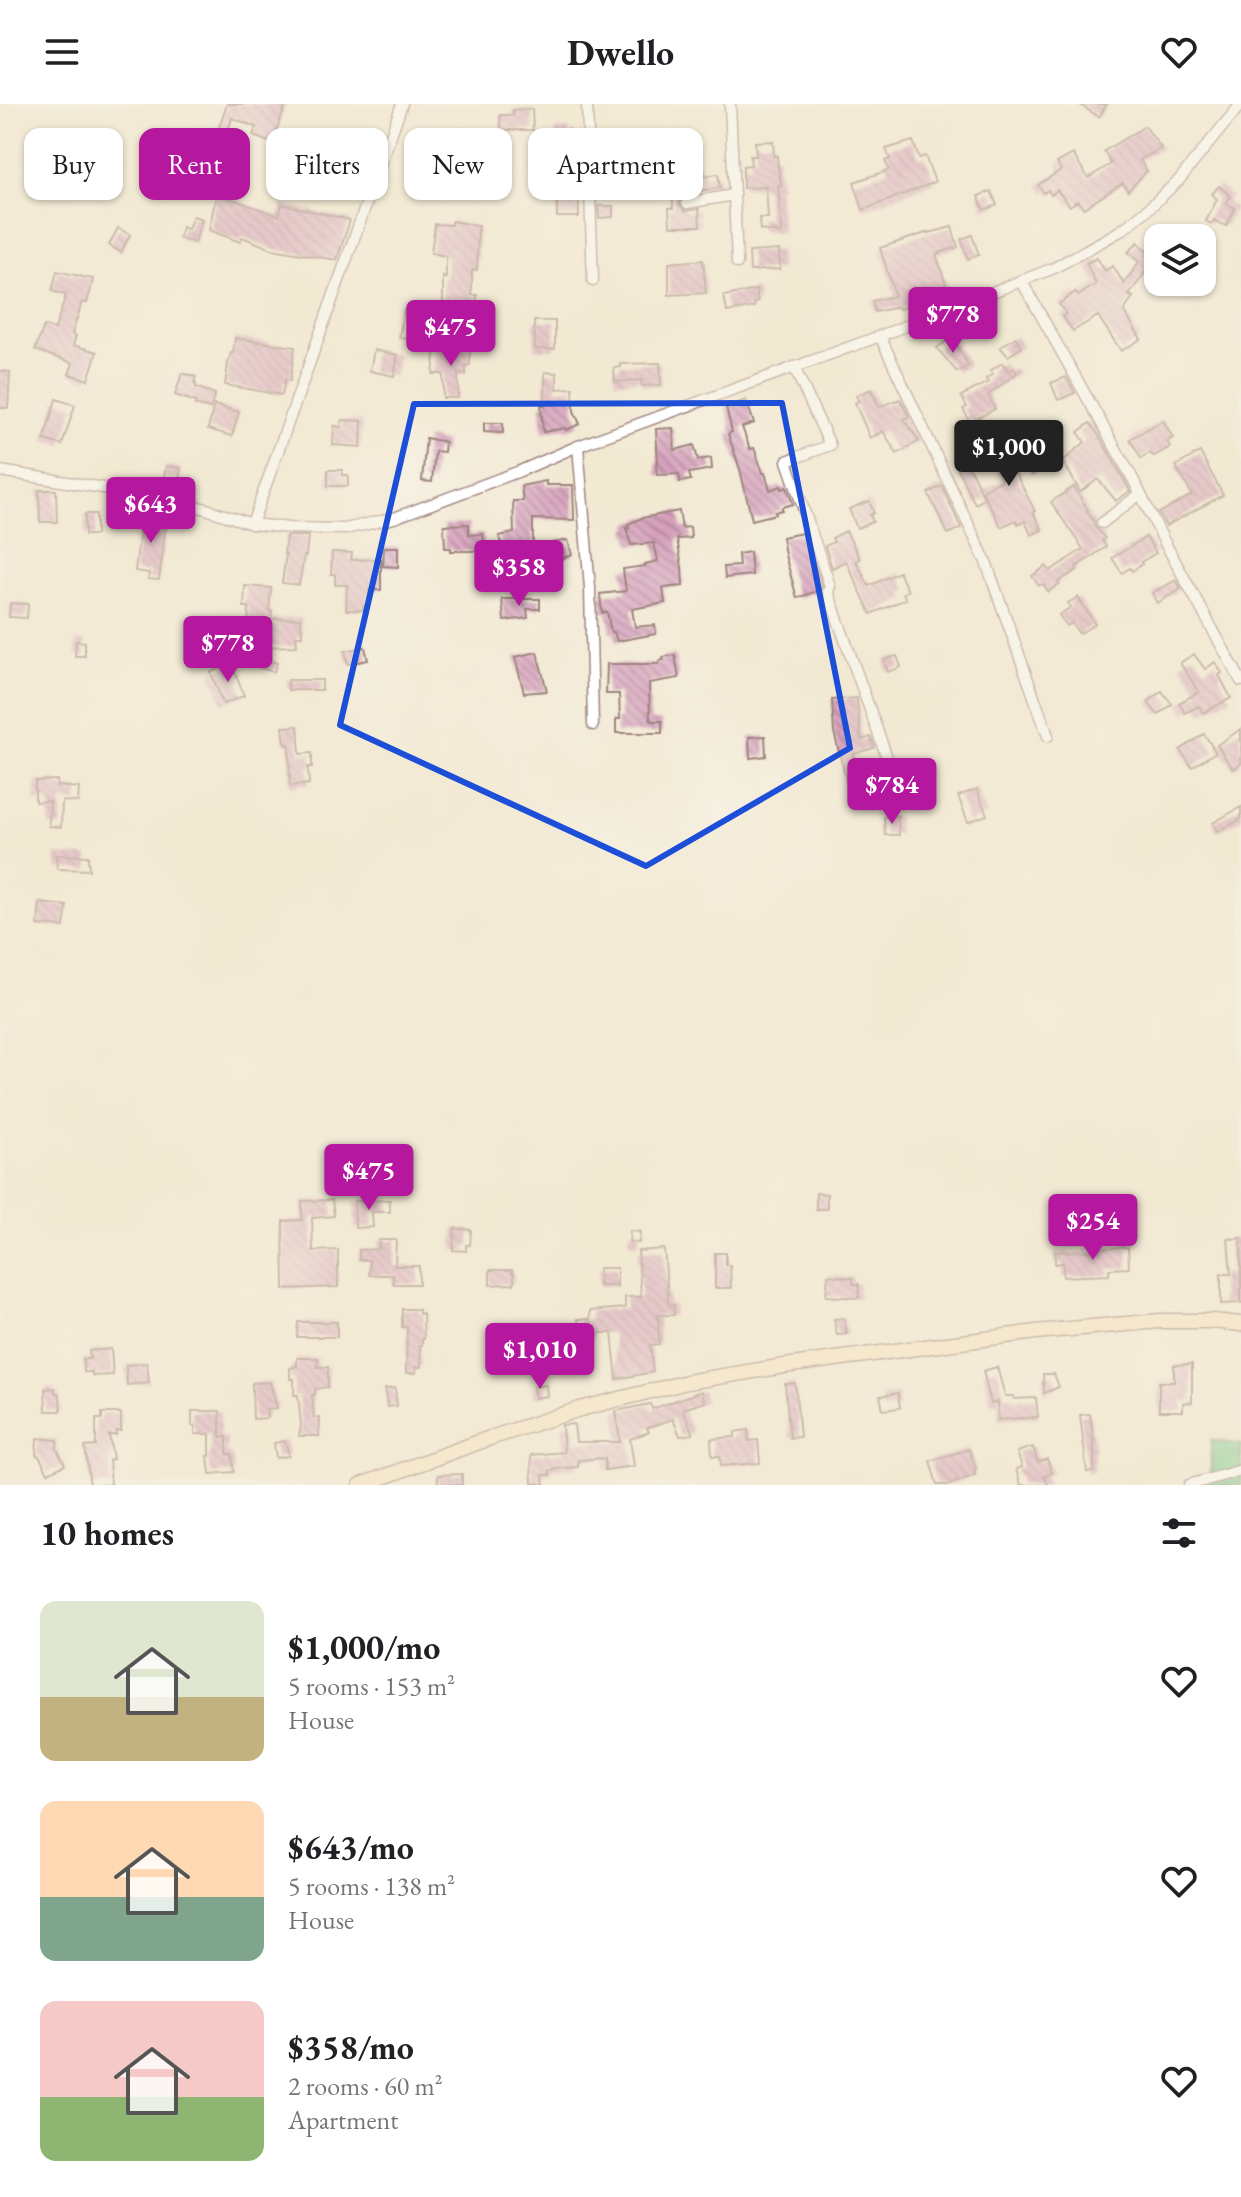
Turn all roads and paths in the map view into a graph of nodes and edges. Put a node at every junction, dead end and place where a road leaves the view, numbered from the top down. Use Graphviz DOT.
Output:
graph roads {
  1 [pos="402,104"];
  2 [pos="587,104"];
  3 [pos="730,104"];
  4 [pos="1241,104"];
  5 [pos="734,195"];
  6 [pos="687,203"];
  7 [pos="737,263"];
  8 [pos="1021,280"];
  9 [pos="593,281"];
  10 [pos="880,336"];
  11 [pos="794,367"];
  12 [pos="578,446"];
  13 [pos="0,471"];
  14 [pos="1140,494"];
  15 [pos="1102,523"];
  16 [pos="252,524"];
  17 [pos="1241,681"];
  18 [pos="593,725"];
  19 [pos="1048,736"];
  20 [pos="891,769"];
  21 [pos="1241,1324"];
  22 [pos="1241,1470"];
  23 [pos="361,1485"];
  24 [pos="1189,1485"];
  1 -- 16 [label="street"];
  2 -- 9 [label="street"];
  3 -- 5 [label="street"];
  4 -- 8 [label="street"];
  5 -- 6 [label="street"];
  5 -- 7 [label="street"];
  8 -- 10 [label="street"];
  8 -- 14 [label="street"];
  10 -- 11 [label="street"];
  10 -- 19 [label="street"];
  11 -- 12 [label="street"];
  11 -- 20 [label="street"];
  12 -- 16 [label="street"];
  12 -- 18 [label="street"];
  13 -- 16 [label="street"];
  14 -- 15 [label="street"];
  14 -- 17 [label="street"];
  21 -- 23 [label="street"];
  22 -- 24 [label="street"];
}
